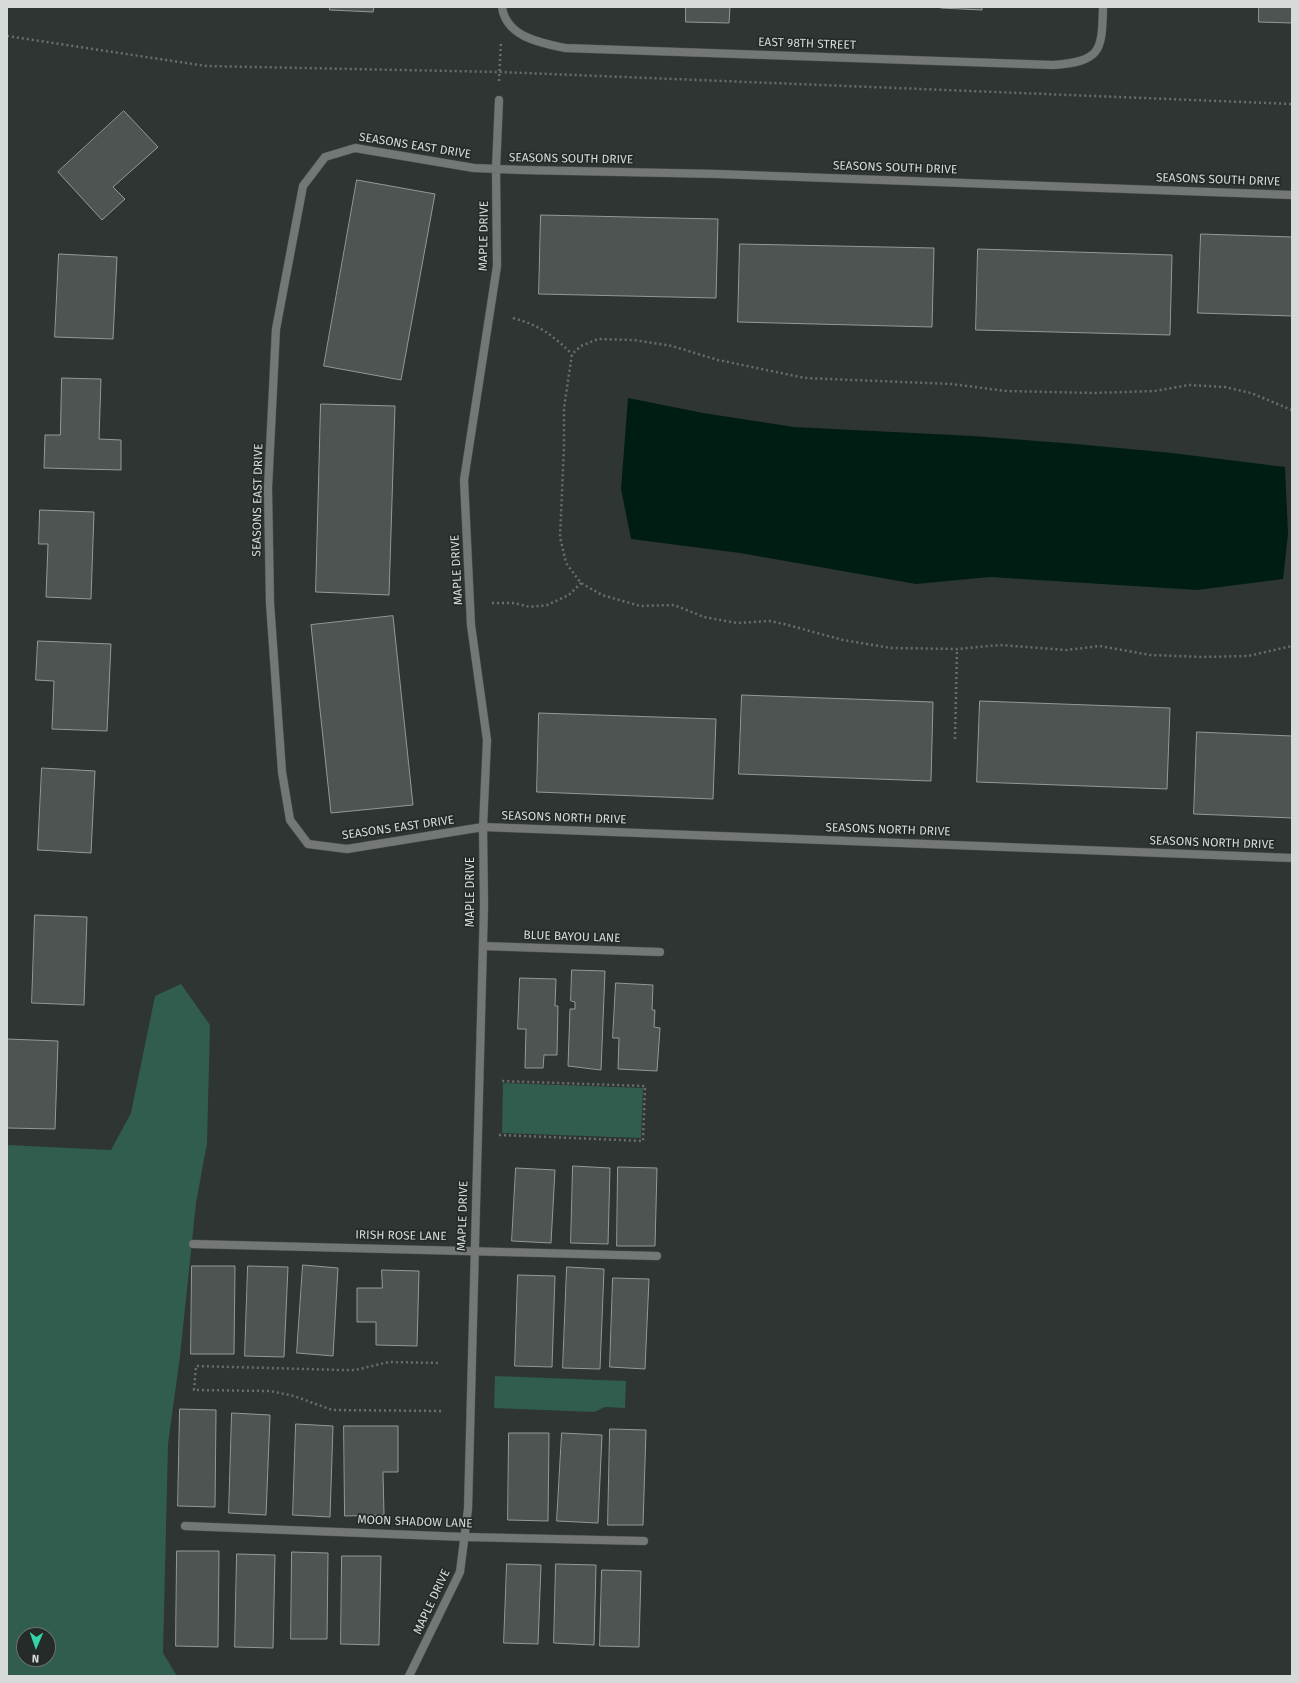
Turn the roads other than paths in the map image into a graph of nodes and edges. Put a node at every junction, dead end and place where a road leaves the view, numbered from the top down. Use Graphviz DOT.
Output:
graph roads {
  1 [pos="502,7"];
  2 [pos="1103,7"];
  3 [pos="499,100"];
  4 [pos="496,169"];
  5 [pos="1292,195"];
  6 [pos="483,827"];
  7 [pos="1292,858"];
  8 [pos="483,946"];
  9 [pos="660,952"];
  10 [pos="193,1244"];
  11 [pos="474,1250"];
  12 [pos="656,1256"];
  13 [pos="186,1526"];
  14 [pos="464,1537"];
  15 [pos="644,1541"];
  16 [pos="409,1676"];
  1 -- 2 [label="street, EAST 98TH STREET"];
  3 -- 4 [label="street, MAPLE DRIVE"];
  4 -- 5 [label="street, SEASONS SOUTH DRIVE"];
  4 -- 6 [label="street, MAPLE DRIVE"];
  4 -- 6 [label="street, SEASONS EAST DRIVE"];
  6 -- 7 [label="street, SEASONS NORTH DRIVE"];
  6 -- 8 [label="street, MAPLE DRIVE"];
  8 -- 9 [label="street, BLUE BAYOU LANE"];
  8 -- 11 [label="street, MAPLE DRIVE"];
  10 -- 11 [label="street, IRISH ROSE LANE"];
  11 -- 12 [label="street, IRISH ROSE LANE"];
  11 -- 14 [label="street, MAPLE DRIVE"];
  13 -- 14 [label="street, MOON SHADOW LANE"];
  14 -- 15 [label="street, MOON SHADOW LANE"];
  14 -- 16 [label="street, MAPLE DRIVE"];
}
